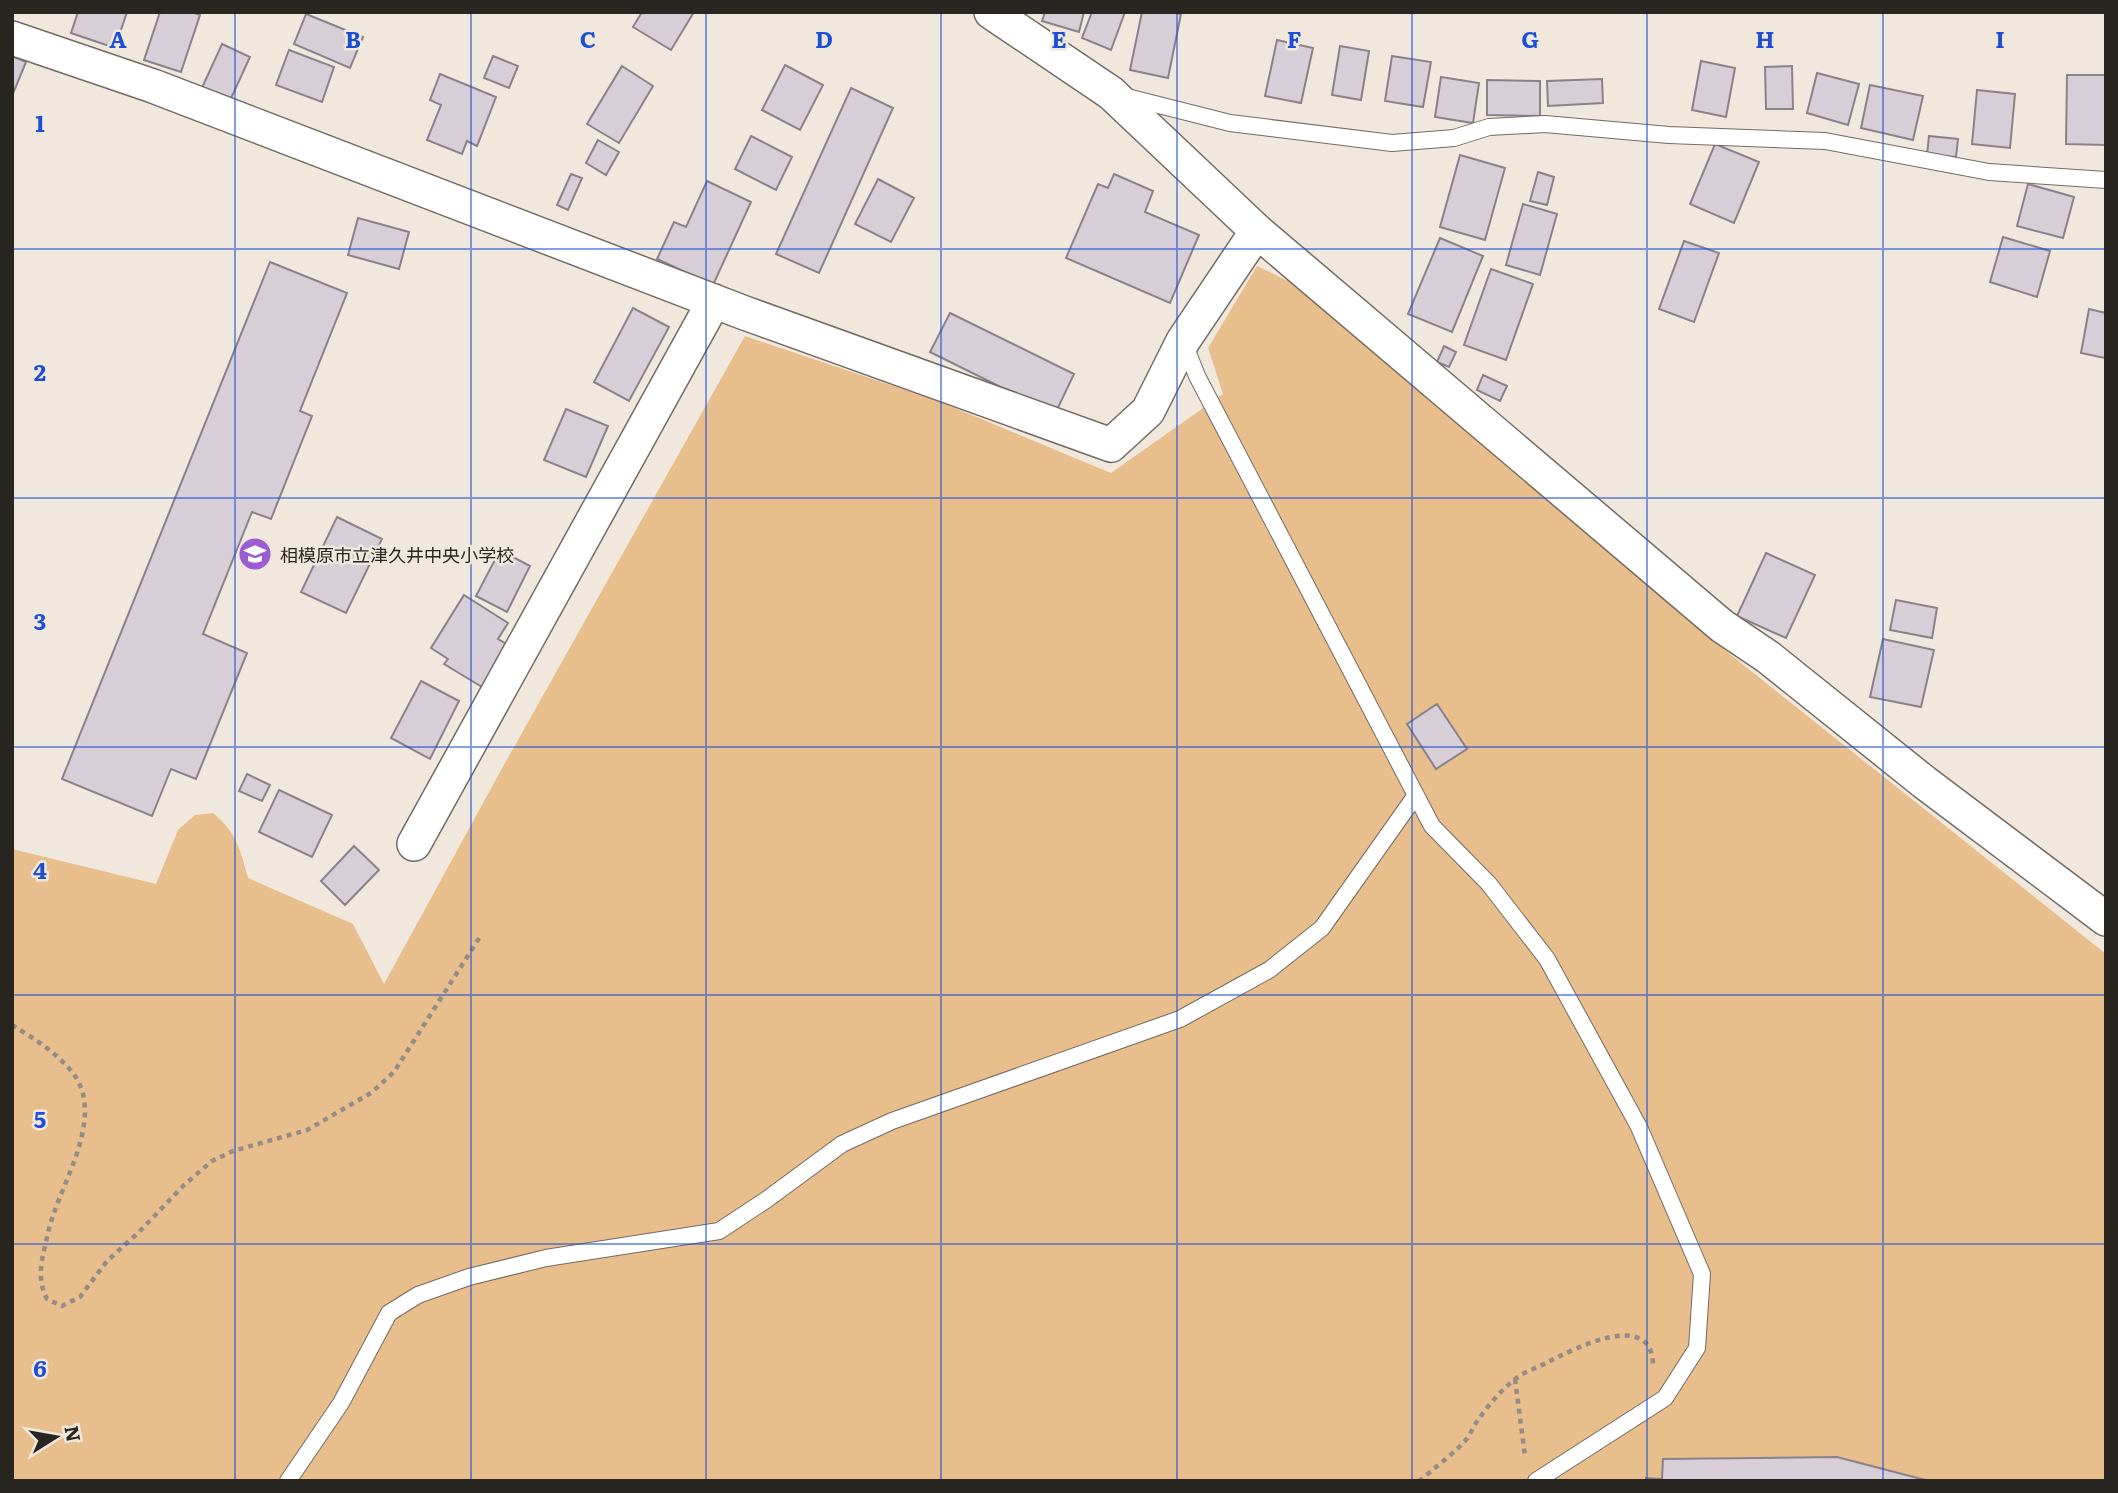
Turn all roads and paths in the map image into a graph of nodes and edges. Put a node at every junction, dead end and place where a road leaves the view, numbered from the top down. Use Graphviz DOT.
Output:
graph roads {
  1 [pos="991,12"];
  2 [pos="12,38"];
  3 [pos="1111,93"];
  4 [pos="2106,180"];
  5 [pos="1257,231"];
  6 [pos="714,301"];
  7 [pos="1183,341"];
  8 [pos="1416,794"];
  9 [pos="414,844"];
  10 [pos="2106,919"];
  11 [pos="481,935"];
  12 [pos="12,1025"];
  13 [pos="1651,1371"];
  14 [pos="1515,1379"];
  15 [pos="1526,1459"];
  16 [pos="288,1481"];
  17 [pos="1419,1481"];
  18 [pos="1536,1481"];
  1 -- 3 [label="street"];
  2 -- 6 [label="street"];
  3 -- 4 [label="lane"];
  3 -- 5 [label="street"];
  5 -- 7 [label="street"];
  5 -- 10 [label="street"];
  6 -- 7 [label="street"];
  6 -- 9 [label="street"];
  7 -- 8 [label="lane"];
  8 -- 16 [label="lane"];
  8 -- 18 [label="lane"];
  11 -- 12 [label="path"];
  13 -- 14 [label="path"];
  14 -- 15 [label="path"];
  14 -- 17 [label="path"];
}
